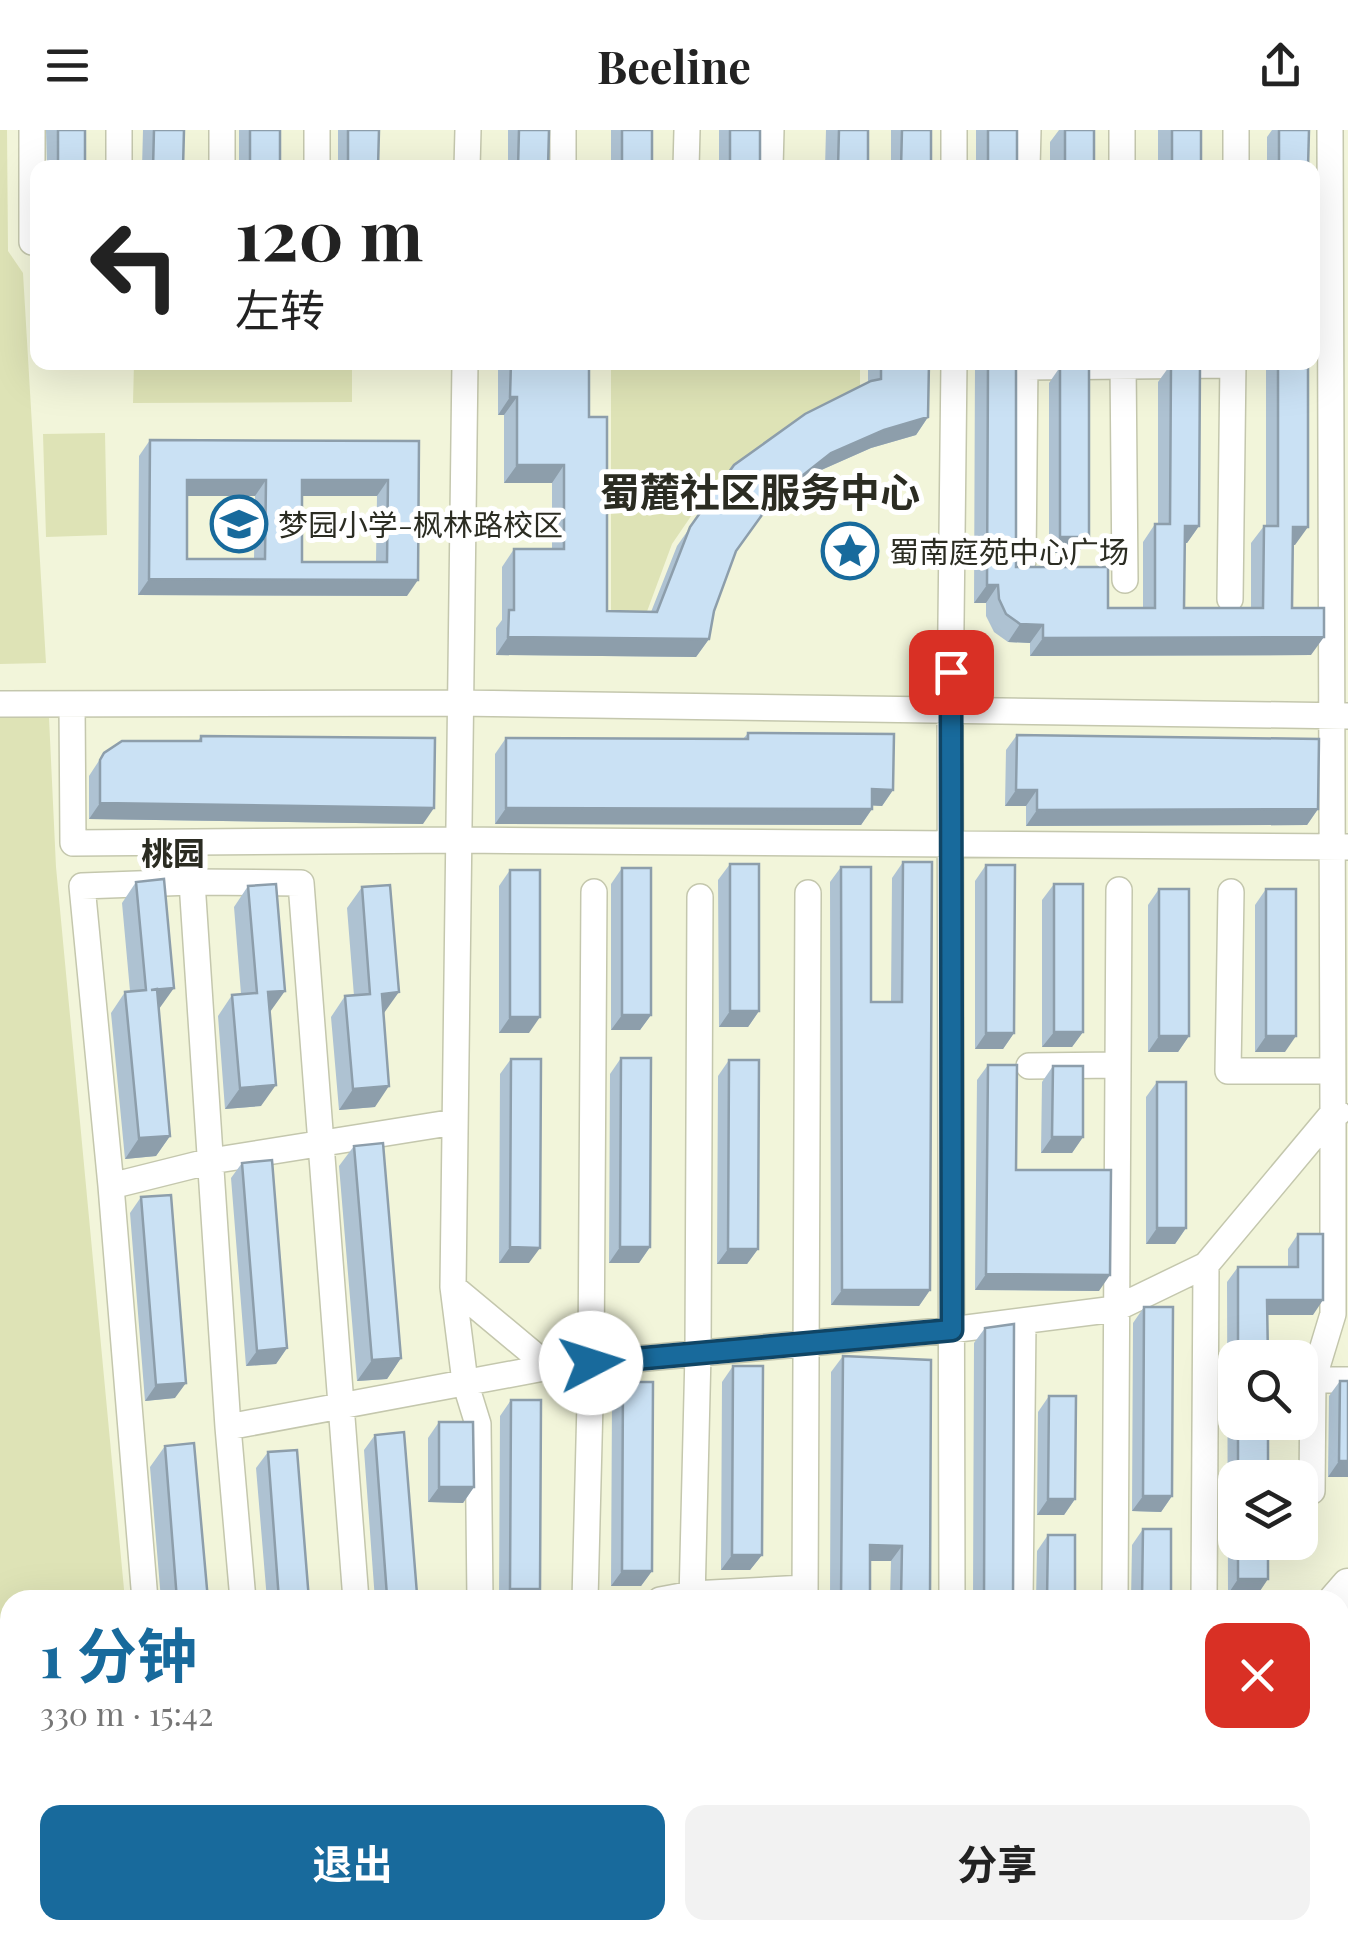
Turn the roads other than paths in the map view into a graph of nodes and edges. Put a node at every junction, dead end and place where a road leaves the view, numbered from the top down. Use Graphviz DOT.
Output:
graph roads {
  1 [pos="32,130"];
  2 [pos="119,130"];
  3 [pos="222,130"];
  4 [pos="317,130"];
  5 [pos="468,130"];
  6 [pos="563,130"];
  7 [pos="686,130"];
  8 [pos="770,130"];
  9 [pos="954,130"];
  10 [pos="1028,130"];
  11 [pos="1122,130"];
  12 [pos="1236,130"];
  13 [pos="1330,130"];
  14 [pos="32,160"];
  15 [pos="119,160"];
  16 [pos="222,160"];
  17 [pos="317,160"];
  18 [pos="468,160"];
  19 [pos="563,160"];
  20 [pos="686,160"];
  21 [pos="770,160"];
  22 [pos="954,160"];
  23 [pos="1028,160"];
  24 [pos="1122,160"];
  25 [pos="1236,160"];
  26 [pos="465,370"];
  27 [pos="954,370"];
  28 [pos="1026,370"];
  29 [pos="1124,370"];
  30 [pos="1233,370"];
  31 [pos="1340,376"];
  32 [pos="1023,561"];
  33 [pos="1125,580"];
  34 [pos="1230,599"];
  35 [pos="0,704"];
  36 [pos="72,704"];
  37 [pos="460,704"];
  38 [pos="950,709"];
  39 [pos="1341,716"];
  40 [pos="458,840"];
  41 [pos="951,844"];
  42 [pos="1340,846"];
  43 [pos="192,882"];
  44 [pos="1119,890"];
  45 [pos="594,892"];
  46 [pos="1231,892"];
  47 [pos="808,893"];
  48 [pos="700,897"];
  49 [pos="1118,1065"];
  50 [pos="1029,1066"];
  51 [pos="1331,1070"];
  52 [pos="1340,1113"];
  53 [pos="455,1122"];
  54 [pos="320,1142"];
  55 [pos="211,1161"];
  56 [pos="111,1186"];
  57 [pos="1206,1265"];
  58 [pos="453,1287"];
  59 [pos="1115,1309"];
  60 [pos="1023,1322"];
  61 [pos="952,1330"];
  62 [pos="806,1343"];
  63 [pos="698,1353"];
  64 [pos="591,1363"];
  65 [pos="1318,1364"];
  66 [pos="549,1367"];
  67 [pos="1318,1380"];
  68 [pos="1348,1380"];
  69 [pos="466,1382"];
  70 [pos="338,1406"];
  71 [pos="228,1427"];
  72 [pos="144,1590"];
  73 [pos="242,1590"];
  74 [pos="355,1590"];
  75 [pos="480,1590"];
  76 [pos="585,1590"];
  77 [pos="692,1590"];
  78 [pos="805,1590"];
  79 [pos="952,1590"];
  80 [pos="1020,1590"];
  81 [pos="1115,1590"];
  82 [pos="1204,1590"];
  1 -- 14 [label="street"];
  2 -- 15 [label="street"];
  3 -- 16 [label="street"];
  4 -- 17 [label="street"];
  5 -- 18 [label="street"];
  6 -- 19 [label="street"];
  7 -- 20 [label="street"];
  8 -- 21 [label="street"];
  9 -- 22 [label="street"];
  10 -- 23 [label="street"];
  11 -- 24 [label="street"];
  12 -- 25 [label="street"];
  13 -- 31 [label="street"];
  26 -- 37 [label="street"];
  27 -- 38 [label="street"];
  28 -- 32 [label="street"];
  29 -- 33 [label="street"];
  30 -- 34 [label="street"];
  31 -- 39 [label="street"];
  35 -- 36 [label="street"];
  36 -- 37 [label="street"];
  36 -- 40 [label="street"];
  37 -- 38 [label="street"];
  37 -- 40 [label="street"];
  38 -- 39 [label="street"];
  38 -- 41 [label="street"];
  39 -- 42 [label="street"];
  40 -- 41 [label="street"];
  40 -- 53 [label="street"];
  41 -- 42 [label="street"];
  41 -- 61 [label="street"];
  42 -- 51 [label="street"];
  43 -- 54 [label="street"];
  43 -- 55 [label="street"];
  43 -- 56 [label="street"];
  44 -- 49 [label="street"];
  45 -- 64 [label="street"];
  46 -- 51 [label="street"];
  47 -- 62 [label="street"];
  48 -- 63 [label="street"];
  49 -- 50 [label="street"];
  49 -- 59 [label="street"];
  51 -- 52 [label="street"];
  52 -- 57 [label="street"];
  52 -- 65 [label="street"];
  53 -- 54 [label="street"];
  53 -- 58 [label="street"];
  54 -- 55 [label="street"];
  54 -- 70 [label="street"];
  55 -- 56 [label="street"];
  55 -- 71 [label="street"];
  56 -- 72 [label="street"];
  57 -- 59 [label="street"];
  57 -- 82 [label="street"];
  58 -- 66 [label="street"];
  58 -- 69 [label="street"];
  59 -- 60 [label="street"];
  59 -- 81 [label="street"];
  60 -- 61 [label="street"];
  60 -- 80 [label="street"];
  61 -- 62 [label="street"];
  61 -- 79 [label="street"];
  62 -- 63 [label="street"];
  62 -- 78 [label="street"];
  63 -- 64 [label="street"];
  63 -- 77 [label="street"];
  64 -- 66 [label="street"];
  64 -- 76 [label="street"];
  66 -- 69 [label="street"];
  67 -- 68 [label="street"];
  69 -- 70 [label="street"];
  69 -- 75 [label="street"];
  70 -- 71 [label="street"];
  70 -- 74 [label="street"];
  71 -- 73 [label="street"];
}
